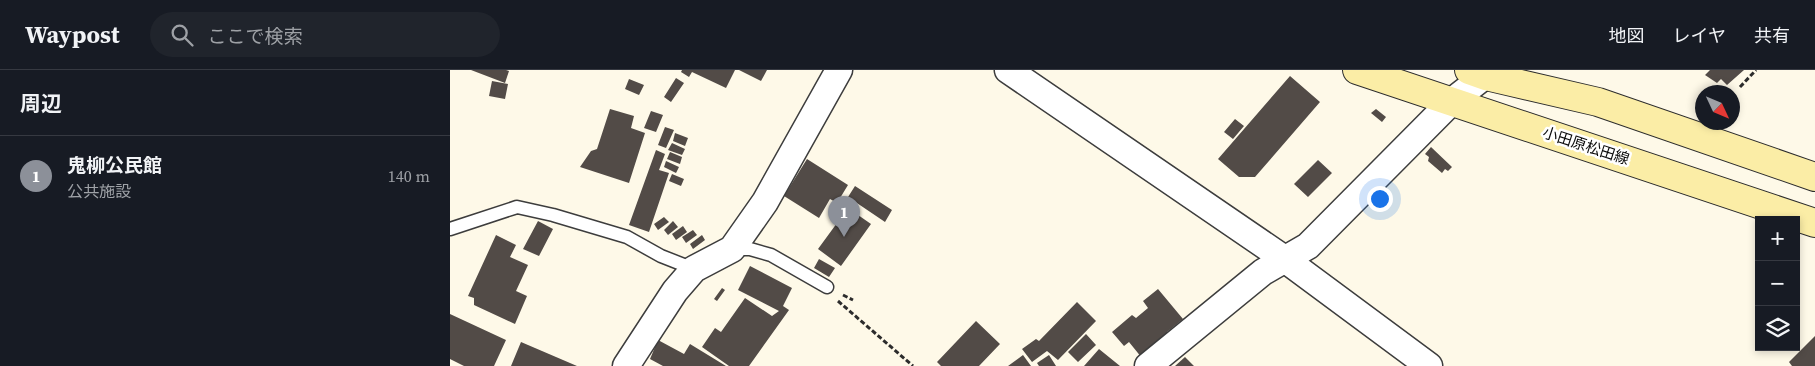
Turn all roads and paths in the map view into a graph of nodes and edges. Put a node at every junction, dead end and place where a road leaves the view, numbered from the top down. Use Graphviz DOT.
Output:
graph roads {
  1 [pos="839,70"];
  2 [pos="1008,70"];
  3 [pos="1357,70"];
  4 [pos="1756,70"];
  5 [pos="1483,72"];
  6 [pos="1740,87"];
  7 [pos="1451,102"];
  8 [pos="1815,178"];
  9 [pos="1815,223"];
  10 [pos="450,229"];
  11 [pos="732,249"];
  12 [pos="1286,260"];
  13 [pos="694,270"];
  14 [pos="827,287"];
  15 [pos="626,366"];
  16 [pos="913,366"];
  17 [pos="1148,366"];
  18 [pos="1429,366"];
  1 -- 11 [label="street"];
  2 -- 12 [label="street"];
  3 -- 7 [label="main road, 小田原松田線"];
  4 -- 6 [label="path"];
  5 -- 7 [label="street"];
  5 -- 8 [label="main road"];
  7 -- 9 [label="main road, 小田原松田線"];
  7 -- 12 [label="street"];
  10 -- 13 [label="lane"];
  11 -- 13 [label="street"];
  11 -- 14 [label="lane"];
  12 -- 17 [label="street"];
  12 -- 18 [label="street"];
  13 -- 15 [label="street"];
  14 -- 16 [label="path"];
}
